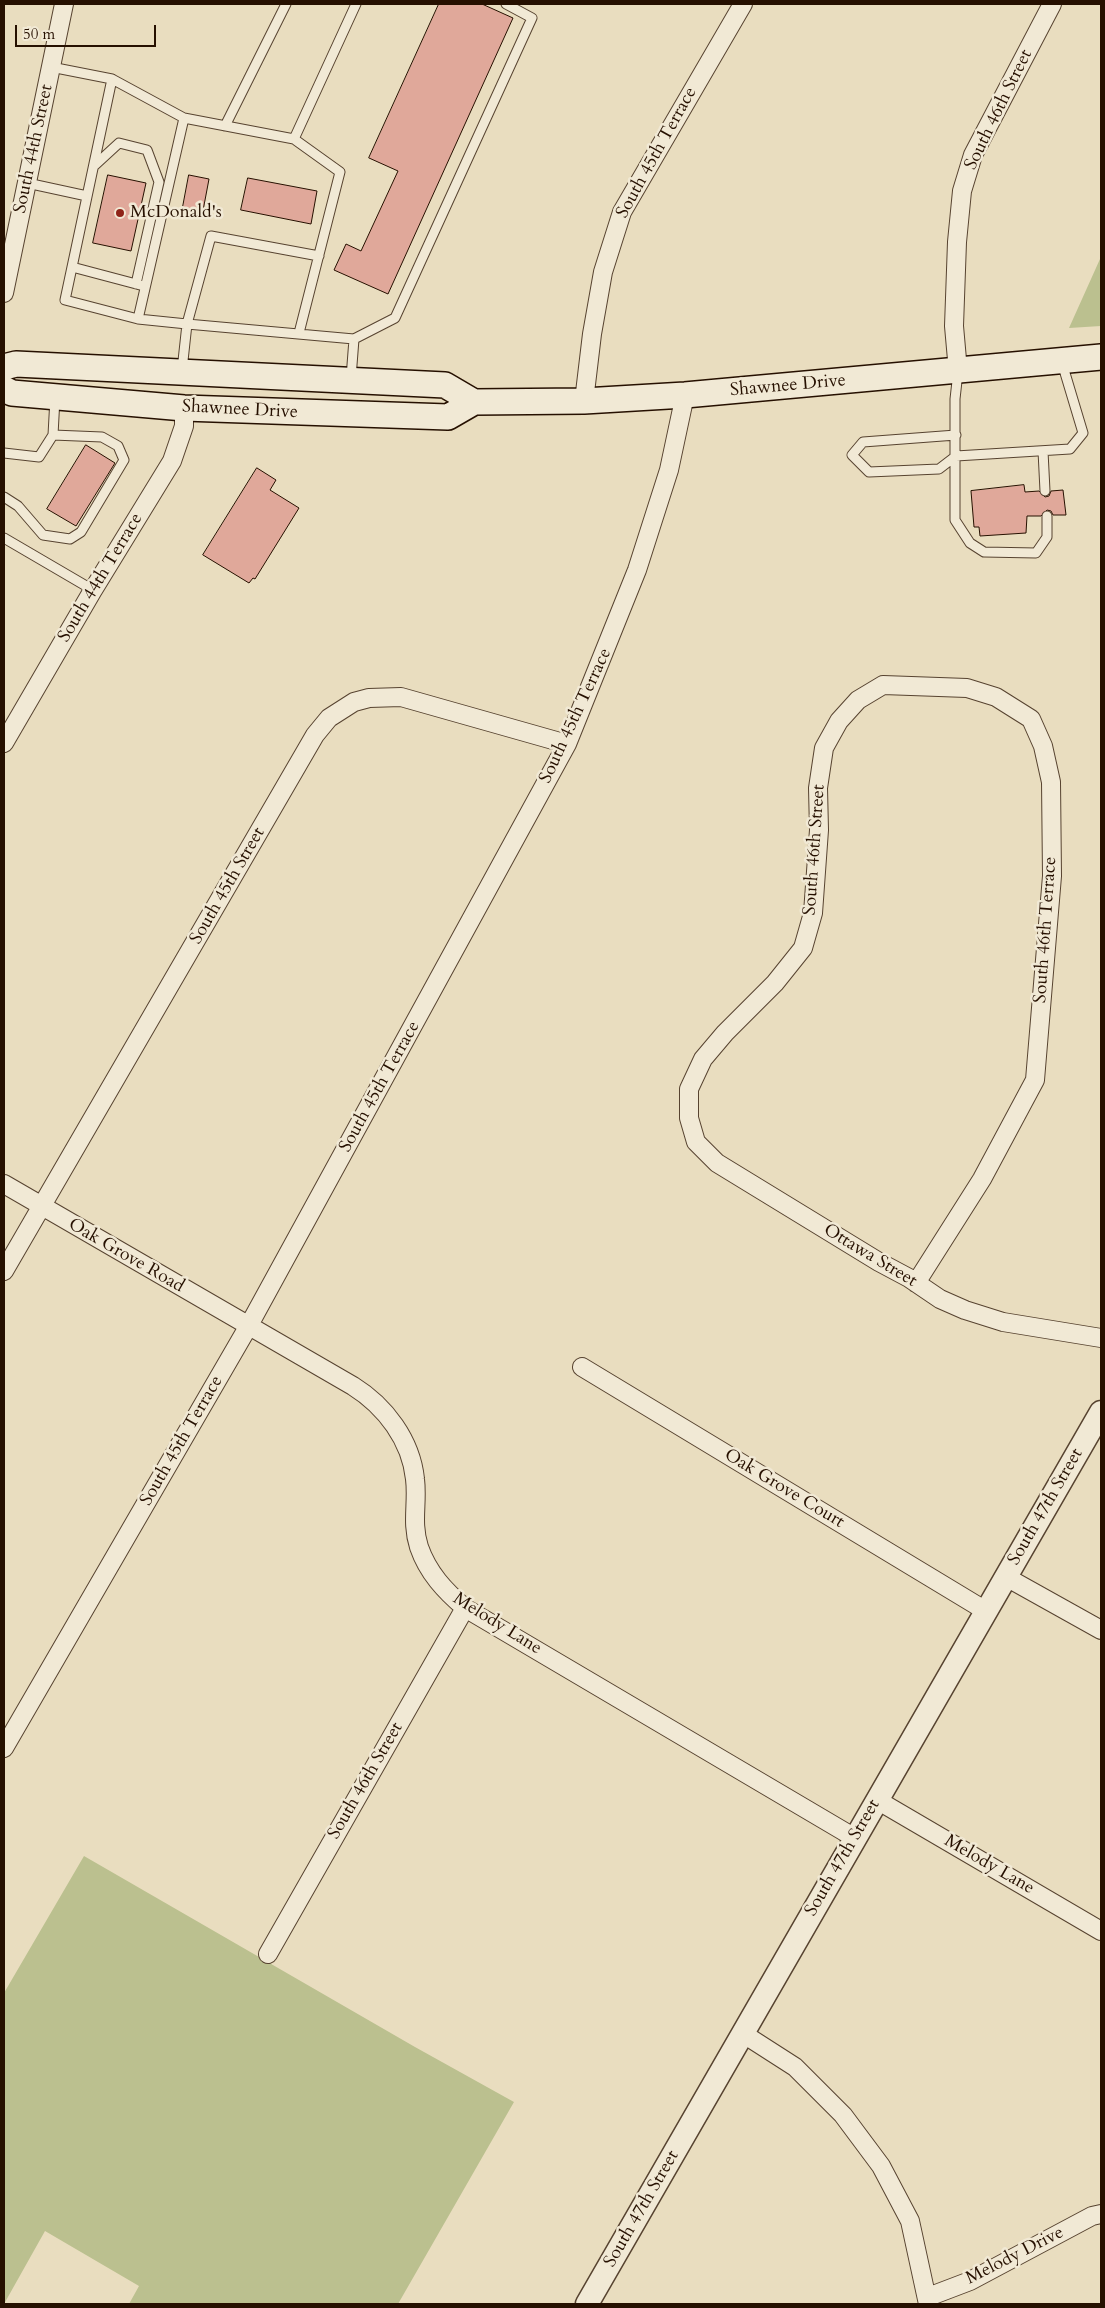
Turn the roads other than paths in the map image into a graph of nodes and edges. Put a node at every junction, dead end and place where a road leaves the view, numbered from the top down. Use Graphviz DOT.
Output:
graph roads {
  1 [pos="64,4"];
  2 [pos="286,4"];
  3 [pos="356,4"];
  4 [pos="506,4"];
  5 [pos="743,4"];
  6 [pos="1052,4"];
  7 [pos="51,67"];
  8 [pos="112,79"];
  9 [pos="184,118"];
  10 [pos="225,126"];
  11 [pos="294,140"];
  12 [pos="94,166"];
  13 [pos="27,183"];
  14 [pos="88,196"];
  15 [pos="319,256"];
  16 [pos="72,267"];
  17 [pos="140,286"];
  18 [pos="4,293"];
  19 [pos="138,319"];
  20 [pos="187,324"];
  21 [pos="299,334"];
  22 [pos="354,339"];
  23 [pos="1101,357"];
  24 [pos="1062,360"];
  25 [pos="4,367"];
  26 [pos="958,371"];
  27 [pos="182,372"];
  28 [pos="351,381"];
  29 [pos="4,389"];
  30 [pos="684,395"];
  31 [pos="55,398"];
  32 [pos="584,401"];
  33 [pos="474,402"];
  34 [pos="184,408"];
  35 [pos="350,414"];
  36 [pos="53,435"];
  37 [pos="956,435"];
  38 [pos="1043,451"];
  39 [pos="4,453"];
  40 [pos="956,456"];
  41 [pos="1045,491"];
  42 [pos="4,497"];
  43 [pos="1046,516"];
  44 [pos="4,538"];
  45 [pos="92,590"];
  46 [pos="870,693"];
  47 [pos="4,742"];
  48 [pos="567,744"];
  49 [pos="689,1103"];
  50 [pos="4,1184"];
  51 [pos="42,1206"];
  52 [pos="4,1272"];
  53 [pos="916,1283"];
  54 [pos="248,1327"];
  55 [pos="1101,1338"];
  56 [pos="582,1367"];
  57 [pos="1101,1412"];
  58 [pos="1006,1576"];
  59 [pos="465,1608"];
  60 [pos="986,1611"];
  61 [pos="1101,1630"];
  62 [pos="4,1748"];
  63 [pos="877,1800"];
  64 [pos="855,1838"];
  65 [pos="1101,1930"];
  66 [pos="268,1954"];
  67 [pos="742,2033"];
  68 [pos="1101,2214"];
  69 [pos="928,2301"];
  70 [pos="587,2304"];
  1 -- 7 [label="street, South 44th Street"];
  2 -- 10 [label="lane"];
  3 -- 11 [label="lane"];
  4 -- 22 [label="lane"];
  5 -- 32 [label="street, South 45th Terrace"];
  6 -- 26 [label="street, South 46th Street"];
  7 -- 8 [label="lane"];
  7 -- 13 [label="street, South 44th Street"];
  8 -- 9 [label="lane"];
  8 -- 12 [label="lane"];
  9 -- 10 [label="lane"];
  9 -- 17 [label="lane"];
  10 -- 11 [label="lane"];
  11 -- 15 [label="lane"];
  12 -- 14 [label="lane"];
  12 -- 17 [label="lane"];
  13 -- 14 [label="lane"];
  13 -- 18 [label="street, South 44th Street"];
  14 -- 16 [label="lane"];
  15 -- 20 [label="lane"];
  15 -- 21 [label="lane"];
  16 -- 17 [label="lane"];
  16 -- 19 [label="lane"];
  17 -- 19 [label="lane"];
  19 -- 20 [label="lane"];
  20 -- 21 [label="lane"];
  20 -- 27 [label="lane"];
  21 -- 22 [label="lane"];
  22 -- 28 [label="lane"];
  23 -- 24 [label="main road, Shawnee Drive"];
  24 -- 26 [label="main road, Shawnee Drive"];
  24 -- 38 [label="lane"];
  25 -- 27 [label="main road, Shawnee Drive"];
  26 -- 30 [label="main road, Shawnee Drive"];
  26 -- 37 [label="lane"];
  27 -- 28 [label="main road, Shawnee Drive"];
  27 -- 34 [label="main road"];
  28 -- 33 [label="main road, Shawnee Drive"];
  28 -- 35 [label="main road"];
  29 -- 31 [label="main road, Shawnee Drive"];
  30 -- 32 [label="main road, Shawnee Drive"];
  30 -- 48 [label="street, South 45th Terrace"];
  31 -- 34 [label="main road, Shawnee Drive"];
  31 -- 36 [label="lane"];
  32 -- 33 [label="main road, Shawnee Drive"];
  33 -- 35 [label="main road, Shawnee Drive"];
  34 -- 35 [label="main road, Shawnee Drive"];
  34 -- 45 [label="street, South 44th Terrace"];
  36 -- 39 [label="lane"];
  36 -- 42 [label="lane"];
  37 -- 40 [label="lane"];
  37 -- 40 [label="lane"];
  38 -- 40 [label="lane"];
  38 -- 41 [label="lane"];
  40 -- 43 [label="lane"];
  44 -- 45 [label="lane"];
  45 -- 47 [label="street, South 44th Terrace"];
  46 -- 49 [label="street, South 46th Street"];
  46 -- 53 [label="street, South 46th Terrace"];
  48 -- 51 [label="street, South 45th Street"];
  48 -- 54 [label="street, South 45th Terrace"];
  49 -- 53 [label="street, Ottawa Street"];
  50 -- 51 [label="street, Oak Grove Road"];
  51 -- 52 [label="street, South 45th Street"];
  51 -- 54 [label="street, Oak Grove Road"];
  53 -- 55 [label="street, Ottawa Street"];
  54 -- 59 [label="street, Melody Lane"];
  54 -- 62 [label="street, South 45th Terrace"];
  56 -- 60 [label="street, Oak Grove Court"];
  57 -- 58 [label="street, South 47th Street"];
  58 -- 60 [label="street, South 47th Street"];
  58 -- 61 [label="street"];
  59 -- 64 [label="street, Melody Lane"];
  59 -- 66 [label="street, South 46th Street"];
  60 -- 63 [label="street, South 47th Street"];
  63 -- 64 [label="street, South 47th Street"];
  63 -- 65 [label="street, Melody Lane"];
  64 -- 67 [label="street, South 47th Street"];
  67 -- 69 [label="street"];
  67 -- 70 [label="street, South 47th Street"];
  68 -- 69 [label="street, Melody Drive"];
}
